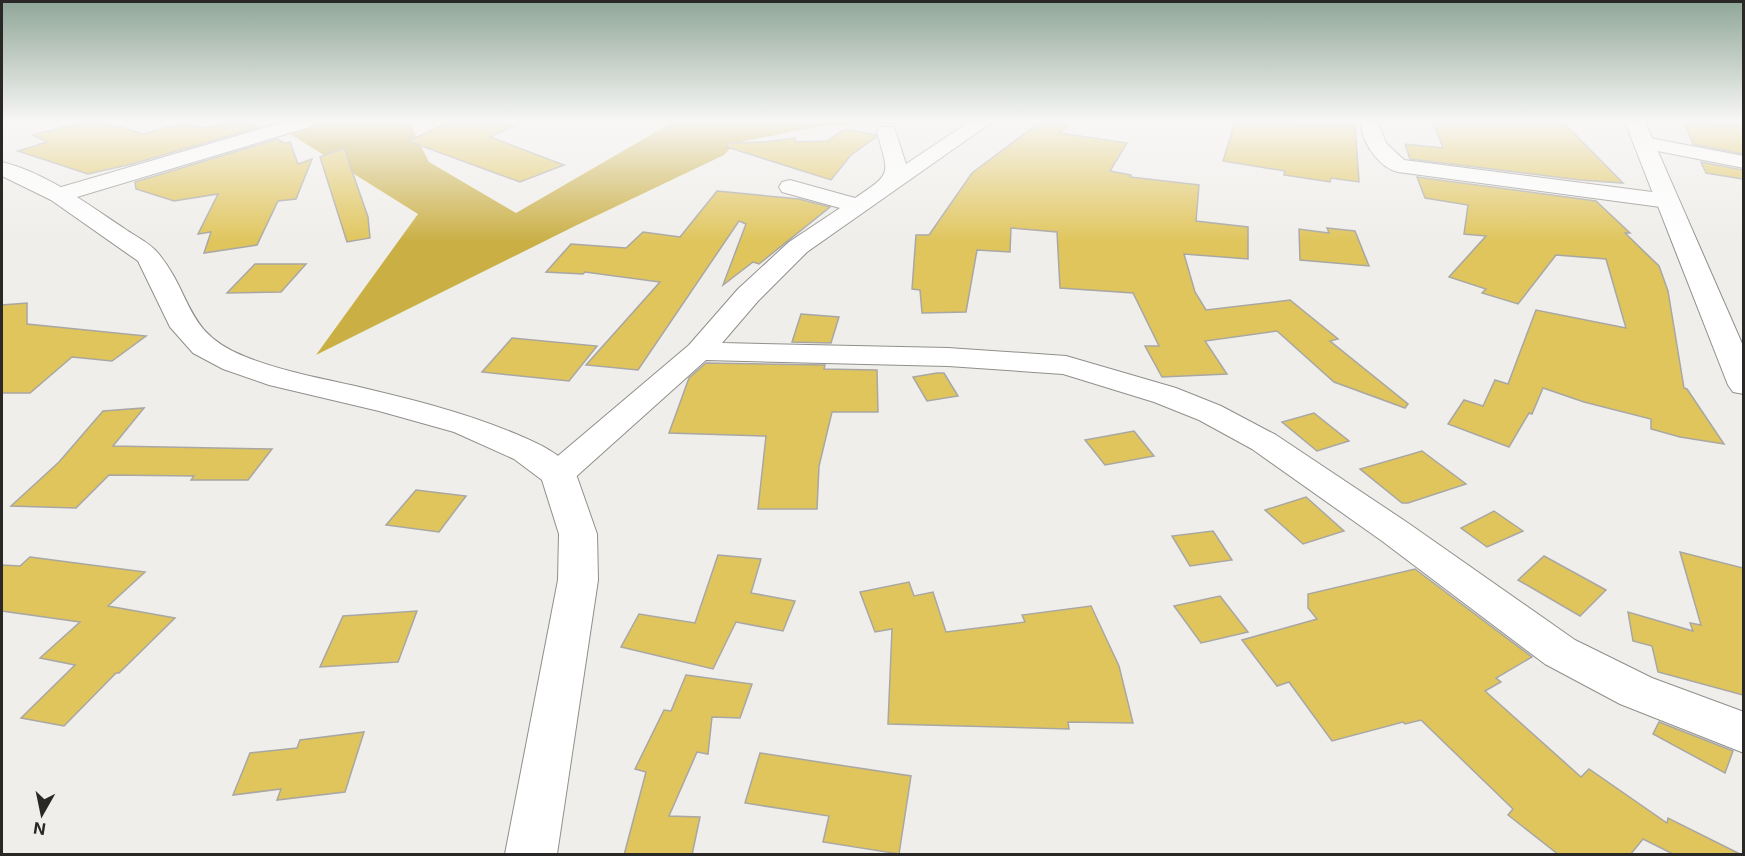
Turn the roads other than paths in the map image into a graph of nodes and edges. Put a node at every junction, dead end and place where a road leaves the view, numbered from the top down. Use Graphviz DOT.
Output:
graph roads {
  1 [pos="171,162"];
  2 [pos="895,162"];
  3 [pos="924,162"];
  4 [pos="1393,162"];
  5 [pos="1652,162"];
  6 [pos="2,168"];
  7 [pos="892,184"];
  8 [pos="790,186"];
  9 [pos="59,195"];
  10 [pos="1668,201"];
  11 [pos="858,206"];
  12 [pos="699,351"];
  13 [pos="1743,385"];
  14 [pos="558,474"];
  15 [pos="1743,733"];
  16 [pos="531,855"];
  1 -- 9 [label="street"];
  2 -- 7 [label="street"];
  3 -- 7 [label="street"];
  4 -- 10 [label="street"];
  5 -- 10 [label="street"];
  6 -- 9 [label="street"];
  7 -- 11 [label="street"];
  8 -- 11 [label="street"];
  9 -- 14 [label="street"];
  10 -- 13 [label="street"];
  11 -- 12 [label="street"];
  12 -- 14 [label="street"];
  12 -- 15 [label="street"];
  14 -- 16 [label="street"];
}
